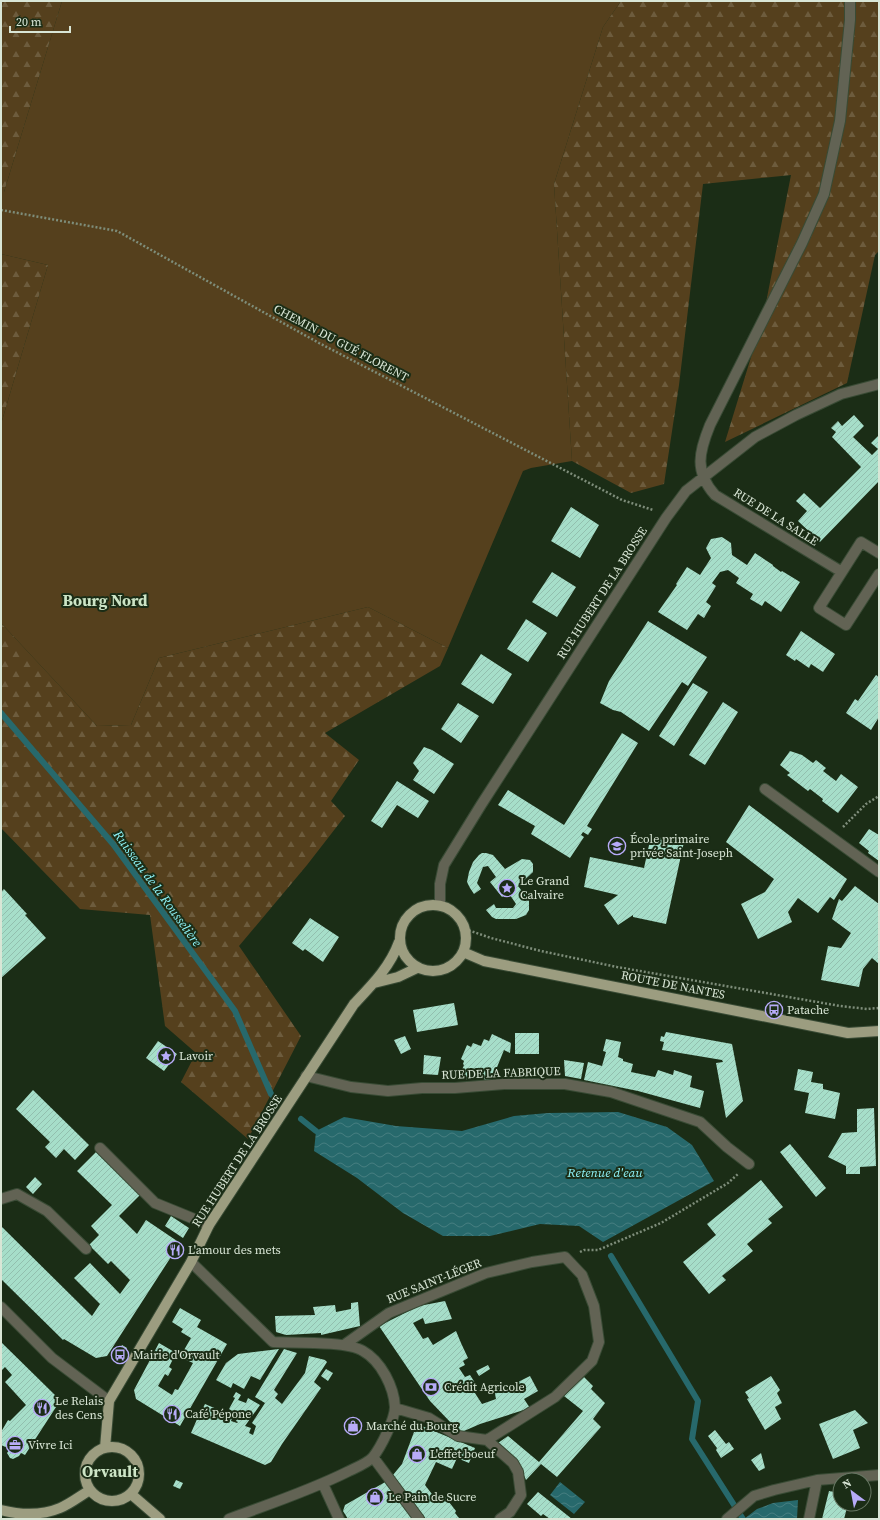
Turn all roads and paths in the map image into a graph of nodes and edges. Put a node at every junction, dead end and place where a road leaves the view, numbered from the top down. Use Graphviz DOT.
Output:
graph roads {
  1 [pos="850,1"];
  2 [pos="1,210"];
  3 [pos="879,384"];
  4 [pos="703,476"];
  5 [pos="666,518"];
  6 [pos="879,553"];
  7 [pos="842,572"];
  8 [pos="879,574"];
  9 [pos="766,789"];
  10 [pos="879,796"];
  11 [pos="832,837"];
  12 [pos="879,872"];
  13 [pos="440,906"];
  14 [pos="465,929"];
  15 [pos="399,942"];
  16 [pos="463,952"];
  17 [pos="417,968"];
  18 [pos="374,983"];
  19 [pos="879,1008"];
  20 [pos="879,1031"];
  21 [pos="306,1076"];
  22 [pos="100,1148"];
  23 [pos="749,1164"];
  24 [pos="1,1199"];
  25 [pos="209,1225"];
  26 [pos="86,1249"];
  27 [pos="565,1257"];
  28 [pos="191,1262"];
  29 [pos="1,1307"];
  30 [pos="344,1345"];
  31 [pos="109,1401"];
  32 [pos="395,1408"];
  33 [pos="487,1440"];
  34 [pos="105,1448"];
  35 [pos="373,1457"];
  36 [pos="879,1475"];
  37 [pos="817,1480"];
  38 [pos="323,1484"];
  39 [pos="90,1490"];
  40 [pos="132,1494"];
  41 [pos="1,1510"];
  42 [pos="46,1516"];
  43 [pos="160,1519"];
  44 [pos="229,1519"];
  45 [pos="339,1519"];
  46 [pos="419,1519"];
  47 [pos="500,1519"];
  48 [pos="727,1519"];
  49 [pos="810,1519"];
  1 -- 4 [label="street"];
  2 -- 5 [label="path, CHEMIN DU GUÉ FLORENT"];
  3 -- 4 [label="street, RUE HUBERT DE LA BROSSE"];
  4 -- 5 [label="street, RUE HUBERT DE LA BROSSE"];
  4 -- 7 [label="street, RUE DE LA SALLE"];
  5 -- 13 [label="street, RUE HUBERT DE LA BROSSE"];
  6 -- 7 [label="street"];
  7 -- 8 [label="street"];
  9 -- 11 [label="street"];
  10 -- 11 [label="path"];
  11 -- 12 [label="street"];
  13 -- 14 [label="main road"];
  13 -- 15 [label="main road"];
  14 -- 16 [label="main road"];
  14 -- 19 [label="path"];
  15 -- 17 [label="main road"];
  15 -- 18 [label="main road, RUE HUBERT DE LA BROSSE"];
  16 -- 17 [label="main road"];
  16 -- 20 [label="main road, ROUTE DE NANTES"];
  17 -- 18 [label="main road"];
  18 -- 21 [label="main road, RUE HUBERT DE LA BROSSE"];
  21 -- 23 [label="street, RUE DE LA FABRIQUE"];
  21 -- 25 [label="main road, RUE HUBERT DE LA BROSSE"];
  22 -- 25 [label="street"];
  23 -- 27 [label="path"];
  24 -- 26 [label="street"];
  25 -- 28 [label="main road, RUE HUBERT DE LA BROSSE"];
  27 -- 30 [label="street, RUE SAINT-LÉGER"];
  27 -- 33 [label="street"];
  28 -- 30 [label="street"];
  28 -- 31 [label="main road, RUE HUBERT DE LA BROSSE"];
  29 -- 31 [label="street"];
  30 -- 32 [label="street"];
  31 -- 34 [label="main road"];
  32 -- 33 [label="street"];
  32 -- 35 [label="street"];
  33 -- 47 [label="street"];
  34 -- 39 [label="main road"];
  34 -- 40 [label="main road"];
  35 -- 38 [label="street"];
  35 -- 46 [label="street"];
  36 -- 37 [label="street"];
  37 -- 48 [label="street"];
  37 -- 49 [label="street"];
  38 -- 44 [label="street"];
  38 -- 45 [label="street"];
  39 -- 40 [label="main road"];
  39 -- 42 [label="main road"];
  40 -- 43 [label="main road"];
  41 -- 42 [label="main road"];
}
